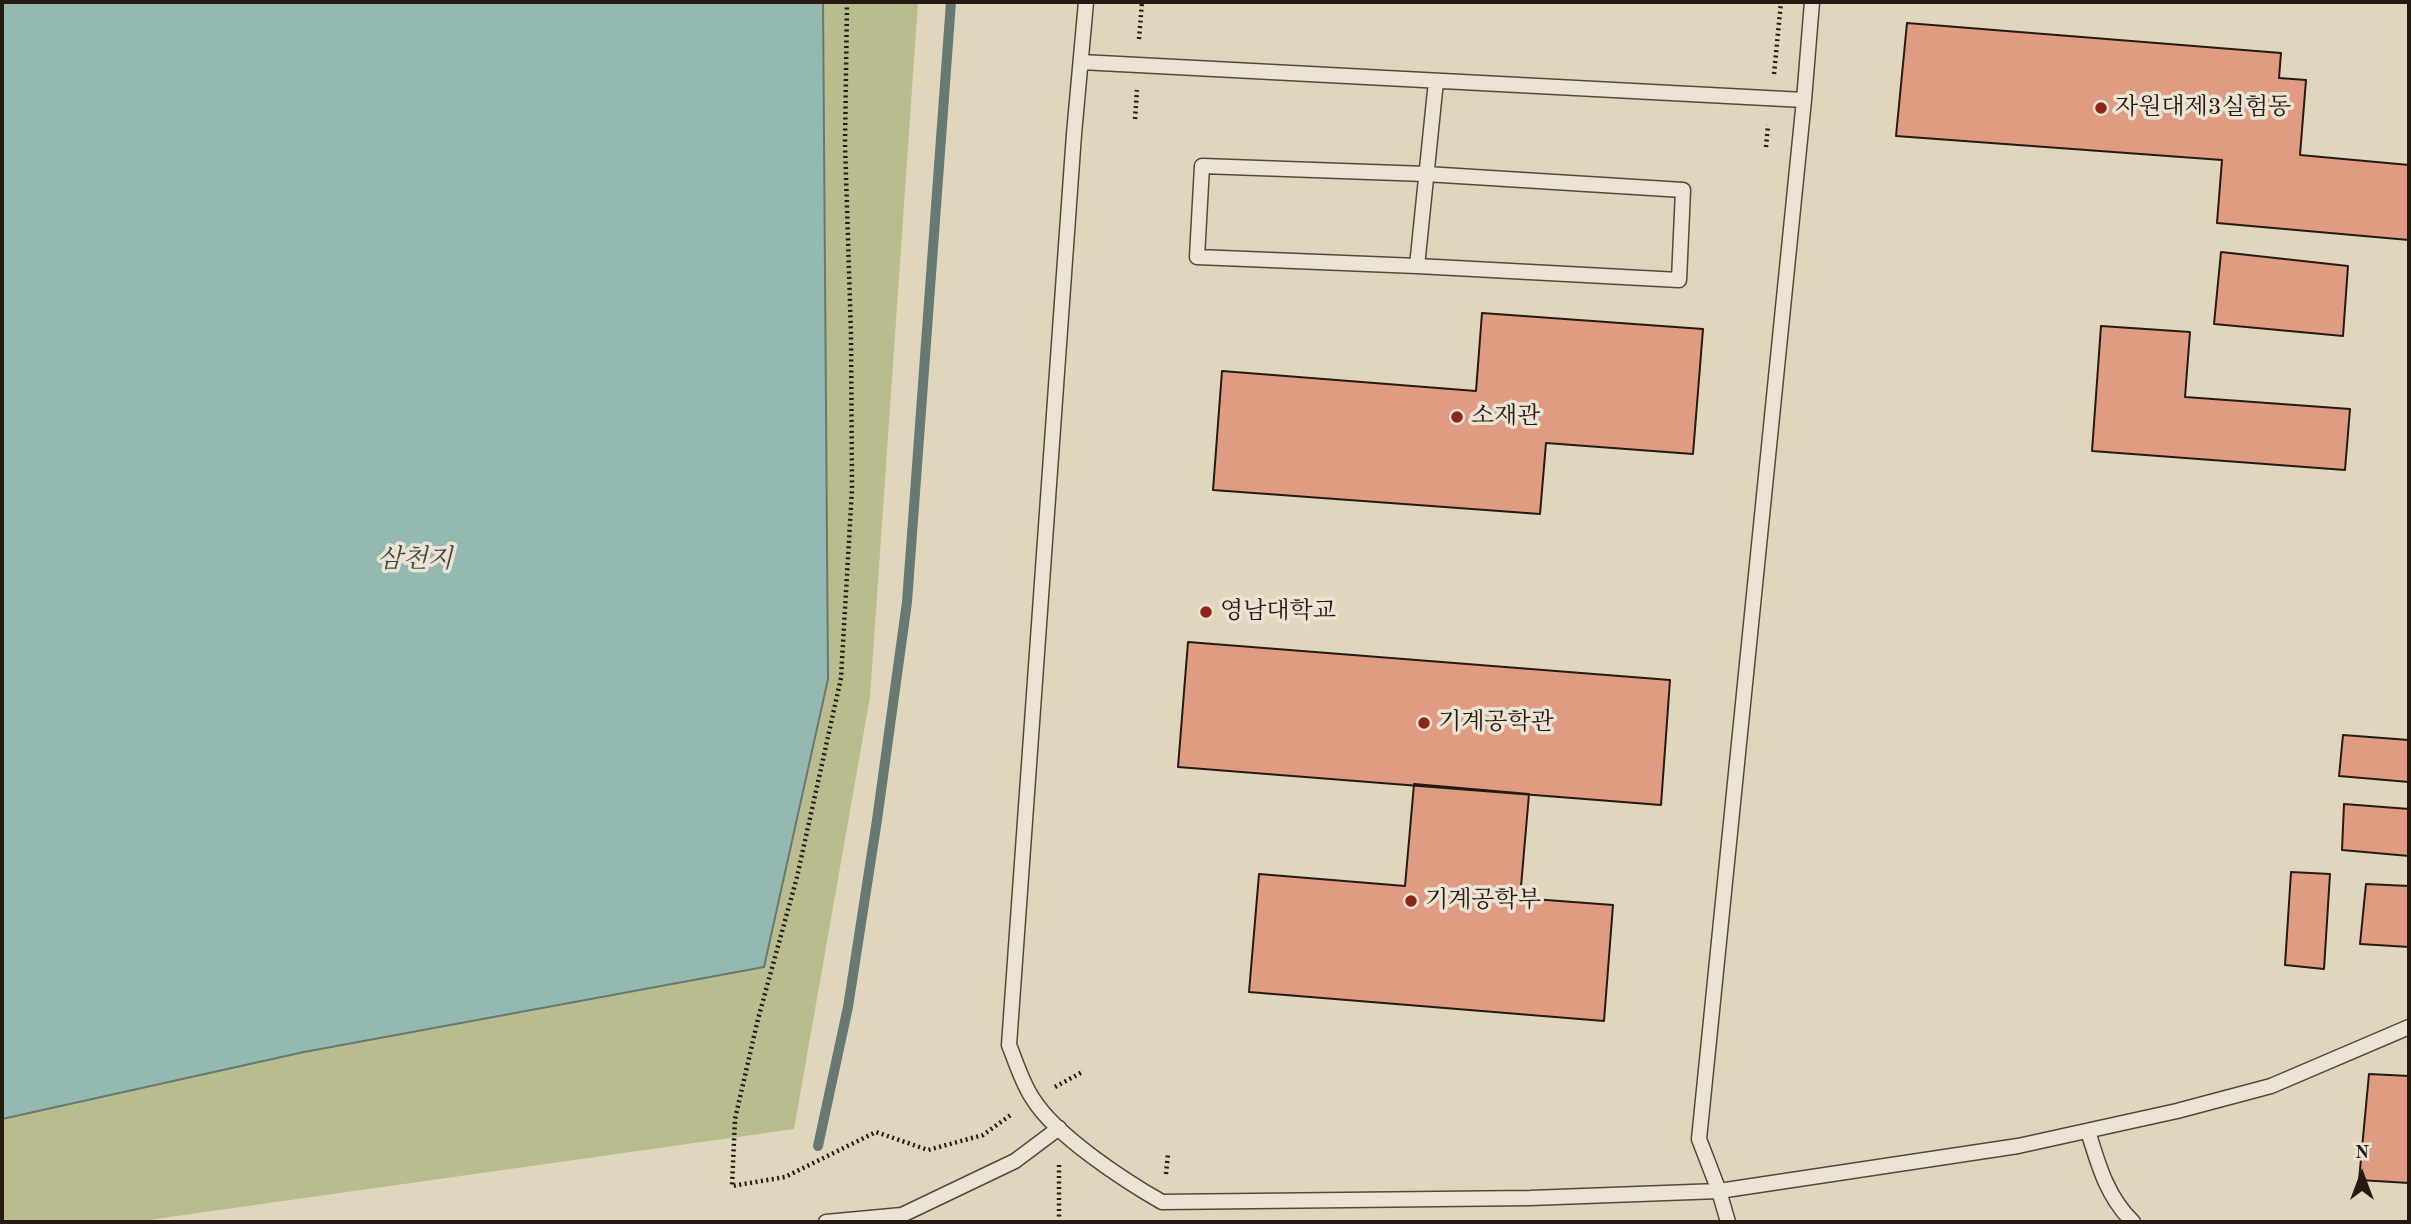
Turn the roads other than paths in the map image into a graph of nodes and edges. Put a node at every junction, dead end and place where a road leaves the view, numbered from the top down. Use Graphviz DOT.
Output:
graph roads {
  1 [pos="1086,2"];
  2 [pos="1812,2"];
  3 [pos="1081,62"];
  4 [pos="1436,81"];
  5 [pos="1804,100"];
  6 [pos="1426,174"];
  7 [pos="1417,266"];
  8 [pos="2409,1027"];
  9 [pos="1059,1128"];
  10 [pos="2088,1131"];
  11 [pos="1719,1191"];
  12 [pos="826,1222"];
  13 [pos="1728,1222"];
  14 [pos="2133,1222"];
  1 -- 3 [label="lane"];
  2 -- 5 [label="lane"];
  3 -- 4 [label="lane"];
  3 -- 9 [label="lane"];
  4 -- 5 [label="lane"];
  4 -- 6 [label="lane"];
  5 -- 11 [label="lane"];
  6 -- 7 [label="lane"];
  6 -- 7 [label="lane"];
  6 -- 7 [label="lane"];
  8 -- 10 [label="lane"];
  9 -- 11 [label="lane"];
  9 -- 12 [label="lane"];
  10 -- 11 [label="lane"];
  10 -- 14 [label="lane"];
  11 -- 13 [label="lane"];
}
